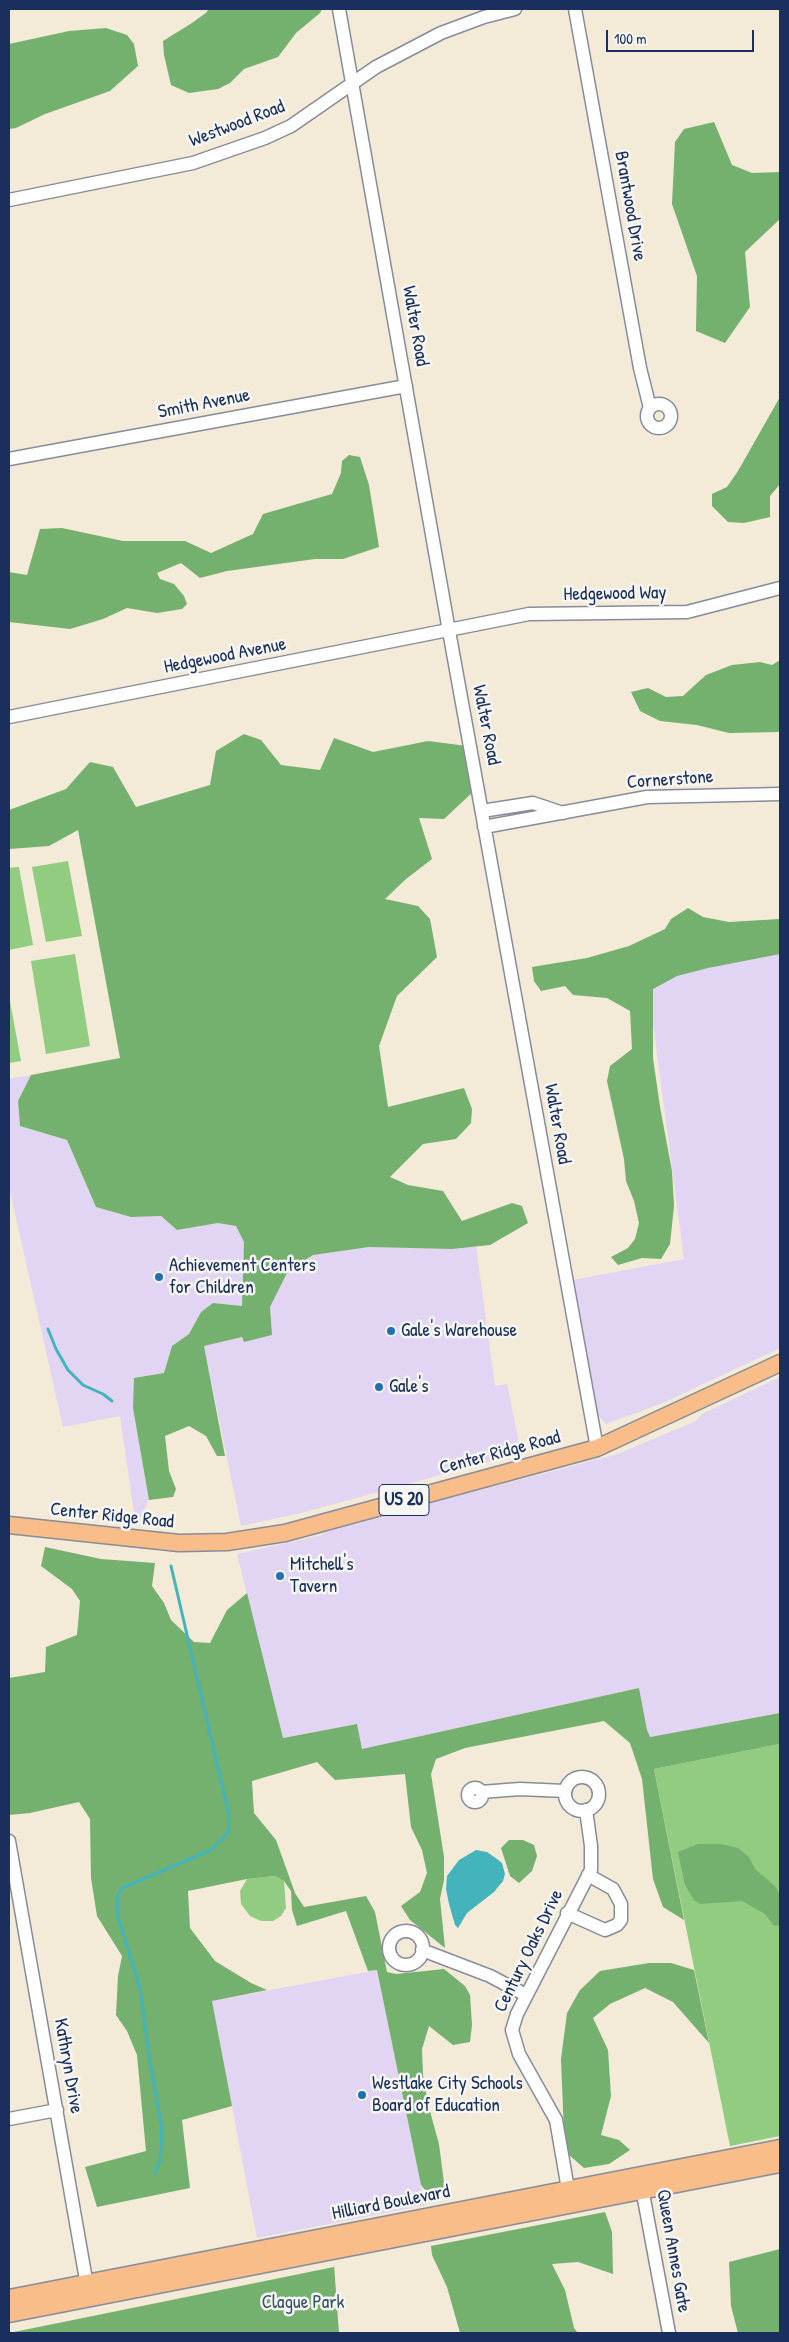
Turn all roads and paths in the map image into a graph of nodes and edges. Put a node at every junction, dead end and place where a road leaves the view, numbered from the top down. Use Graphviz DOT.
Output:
graph roads {
  1 [pos="339,9"];
  2 [pos="514,9"];
  3 [pos="575,9"];
  4 [pos="352,86"];
  5 [pos="9,200"];
  6 [pos="406,386"];
  7 [pos="650,408"];
  8 [pos="9,459"];
  9 [pos="780,588"];
  10 [pos="449,631"];
  11 [pos="9,717"];
  12 [pos="780,794"];
  13 [pos="482,811"];
  14 [pos="563,813"];
  15 [pos="484,827"];
  16 [pos="780,1363"];
  17 [pos="597,1448"];
  18 [pos="9,1525"];
  19 [pos="565,1791"];
  20 [pos="481,1792"];
  21 [pos="586,1810"];
  22 [pos="9,1841"];
  23 [pos="588,1875"];
  24 [pos="568,1913"];
  25 [pos="422,1950"];
  26 [pos="526,1995"];
  27 [pos="56,2110"];
  28 [pos="9,2119"];
  29 [pos="780,2148"];
  30 [pos="780,2164"];
  31 [pos="641,2183"];
  32 [pos="568,2189"];
  33 [pos="88,2291"];
  34 [pos="9,2298"];
  35 [pos="9,2314"];
  36 [pos="669,2333"];
  1 -- 4 [label="street, Walter Road"];
  2 -- 4 [label="street, Westwood Road"];
  3 -- 7 [label="street, Brantwood Drive"];
  4 -- 5 [label="street, Westwood Road"];
  4 -- 6 [label="street, Walter Road"];
  6 -- 8 [label="street, Smith Avenue"];
  6 -- 10 [label="street, Walter Road"];
  9 -- 10 [label="street, Hedgewood Way"];
  10 -- 11 [label="street, Hedgewood Avenue"];
  10 -- 13 [label="street, Walter Road"];
  12 -- 14 [label="street, Cornerstone"];
  13 -- 14 [label="street, Cornerstone"];
  13 -- 15 [label="street, Walter Road"];
  14 -- 15 [label="street, Cornerstone"];
  15 -- 17 [label="street, Walter Road"];
  16 -- 17 [label="main road, Center Ridge Road / US 20"];
  17 -- 18 [label="main road, Center Ridge Road / US 20"];
  19 -- 20 [label="street"];
  19 -- 21 [label="street"];
  19 -- 21 [label="street"];
  21 -- 23 [label="street, Century Oaks Drive"];
  22 -- 27 [label="street, Kathryn Drive"];
  23 -- 24 [label="street, Century Oaks Drive"];
  23 -- 24 [label="street"];
  24 -- 26 [label="street, Century Oaks Drive"];
  25 -- 26 [label="street"];
  26 -- 32 [label="street, Century Oaks Drive"];
  27 -- 28 [label="street"];
  27 -- 33 [label="street, Kathryn Drive"];
  29 -- 31 [label="main road, Hilliard Boulevard"];
  30 -- 31 [label="main road, Hilliard Boulevard"];
  31 -- 32 [label="main road, Hilliard Boulevard"];
  31 -- 33 [label="main road, Hilliard Boulevard"];
  31 -- 36 [label="street, Queen Annes Gate"];
  32 -- 33 [label="main road, Hilliard Boulevard"];
  33 -- 34 [label="main road, Hilliard Boulevard"];
  33 -- 35 [label="main road, Hilliard Boulevard"];
}
